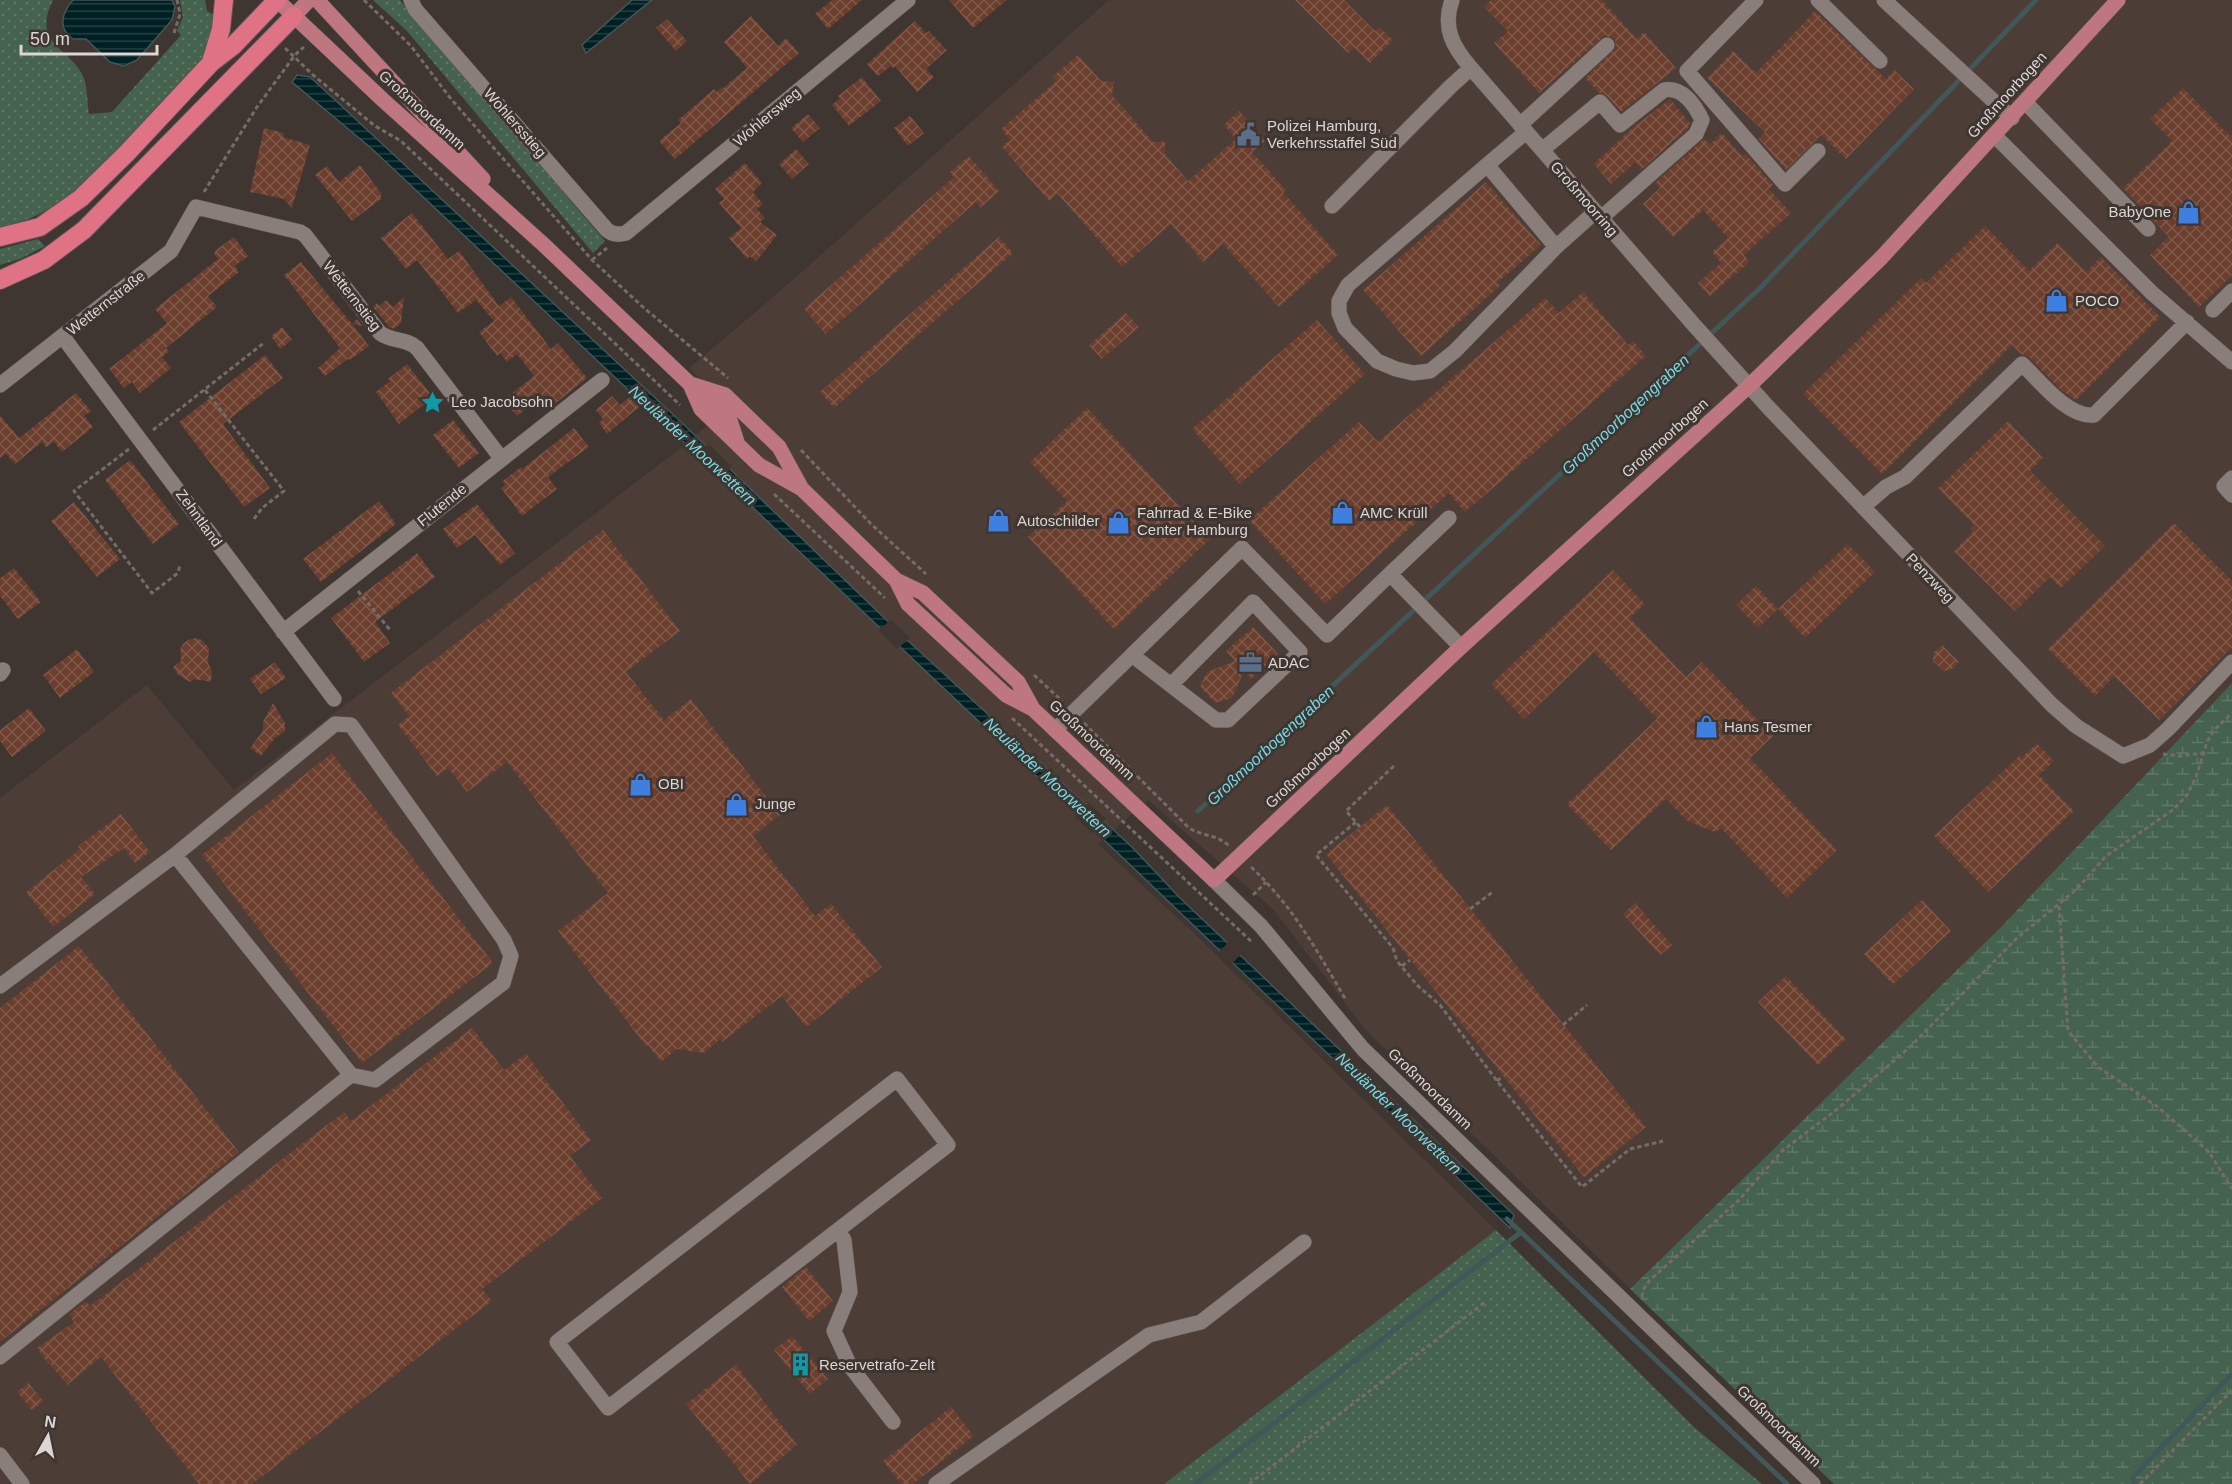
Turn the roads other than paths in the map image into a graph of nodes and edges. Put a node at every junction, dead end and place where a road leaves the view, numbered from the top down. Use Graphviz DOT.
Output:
graph roads {
  1 [pos="224,0"];
  2 [pos="277,0"];
  3 [pos="309,0"];
  4 [pos="317,0"];
  5 [pos="411,0"];
  6 [pos="908,0"];
  7 [pos="1452,0"];
  8 [pos="1756,0"];
  9 [pos="1818,0"];
  10 [pos="1884,0"];
  11 [pos="2118,0"];
  12 [pos="294,16"];
  13 [pos="1607,45"];
  14 [pos="1880,61"];
  15 [pos="211,63"];
  16 [pos="1471,68"];
  17 [pos="2025,102"];
  18 [pos="2012,118"];
  19 [pos="1523,128"];
  20 [pos="1995,136"];
  21 [pos="1542,150"];
  22 [pos="1818,151"];
  23 [pos="1487,165"];
  24 [pos="1332,206"];
  25 [pos="196,207"];
  26 [pos="1598,215"];
  27 [pos="2148,230"];
  28 [pos="626,233"];
  29 [pos="0,237"];
  30 [pos="544,245"];
  31 [pos="1556,247"];
  32 [pos="0,280"];
  33 [pos="2232,291"];
  34 [pos="2213,310"];
  35 [pos="2187,322"];
  36 [pos="63,337"];
  37 [pos="2232,362"];
  38 [pos="602,380"];
  39 [pos="690,384"];
  40 [pos="0,385"];
  41 [pos="1749,386"];
  42 [pos="501,458"];
  43 [pos="2232,478"];
  44 [pos="802,489"];
  45 [pos="2232,495"];
  46 [pos="1863,507"];
  47 [pos="1449,518"];
  48 [pos="1390,574"];
  49 [pos="896,580"];
  50 [pos="918,614"];
  51 [pos="947,616"];
  52 [pos="283,632"];
  53 [pos="1461,647"];
  54 [pos="1132,655"];
  55 [pos="2232,662"];
  56 [pos="1171,685"];
  57 [pos="334,699"];
  58 [pos="1033,709"];
  59 [pos="1055,730"];
  60 [pos="176,855"];
  61 [pos="1214,880"];
  62 [pos="0,986"];
  63 [pos="351,1075"];
  64 [pos="838,1230"];
  65 [pos="1304,1242"];
  66 [pos="0,1357"];
  67 [pos="893,1422"];
  68 [pos="0,1455"];
  69 [pos="22,1484"];
  70 [pos="936,1484"];
  71 [pos="1813,1484"];
  1 -- 15 [label="highway"];
  2 -- 12 [label="main road, Großmoordamm"];
  2 -- 15 [label="highway"];
  3 -- 12 [label="main road"];
  4 -- 30 [label="main road, Großmoordamm"];
  5 -- 28 [label="street, Wohlersstieg"];
  6 -- 28 [label="street, Wohlersweg"];
  7 -- 16 [label="street, Großmoorring"];
  8 -- 22 [label="street"];
  9 -- 14 [label="street"];
  10 -- 18 [label="street"];
  11 -- 17 [label="main road, Großmoorbogen"];
  12 -- 30 [label="main road, Großmoordamm"];
  12 -- 32 [label="highway"];
  13 -- 19 [label="street"];
  15 -- 29 [label="highway"];
  16 -- 19 [label="street, Großmoorring"];
  16 -- 24 [label="street"];
  17 -- 18 [label="main road, Großmoorbogen"];
  17 -- 27 [label="street"];
  18 -- 20 [label="main road, Großmoorbogen"];
  19 -- 21 [label="street, Großmoorring"];
  19 -- 23 [label="street"];
  20 -- 35 [label="street"];
  20 -- 41 [label="main road, Großmoorbogen"];
  21 -- 26 [label="street, Großmoorring"];
  21 -- 26 [label="street"];
  23 -- 31 [label="street"];
  23 -- 31 [label="street"];
  25 -- 36 [label="street, Wetternstraße"];
  25 -- 42 [label="street, Wetternstieg"];
  26 -- 31 [label="street"];
  26 -- 41 [label="street, Großmoorring"];
  30 -- 39 [label="main road, Großmoordamm"];
  33 -- 34 [label="street"];
  35 -- 37 [label="street"];
  35 -- 46 [label="street"];
  36 -- 40 [label="street, Wetternstraße"];
  36 -- 52 [label="street, Zehntland"];
  38 -- 42 [label="street, Flutende"];
  39 -- 44 [label="main road, Großmoordamm"];
  39 -- 44 [label="main road, Großmoordamm"];
  41 -- 46 [label="street, Penzweg"];
  41 -- 53 [label="main road, Großmoorbogen"];
  42 -- 52 [label="street, Flutende"];
  43 -- 45 [label="street"];
  44 -- 49 [label="main road, Großmoordamm"];
  46 -- 55 [label="street, Penzweg"];
  47 -- 48 [label="street"];
  48 -- 53 [label="street"];
  48 -- 54 [label="street"];
  49 -- 50 [label="main road, Großmoordamm"];
  49 -- 51 [label="main road, Großmoordamm"];
  50 -- 51 [label="main road"];
  50 -- 58 [label="main road, Großmoordamm"];
  51 -- 58 [label="main road, Großmoordamm"];
  52 -- 57 [label="street, Zehntland"];
  53 -- 61 [label="main road, Großmoorbogen"];
  54 -- 56 [label="street"];
  54 -- 59 [label="street"];
  56 -- 56 [label="street"];
  58 -- 59 [label="main road, Großmoordamm"];
  59 -- 61 [label="main road, Großmoordamm"];
  60 -- 62 [label="street"];
  60 -- 63 [label="street"];
  60 -- 63 [label="street"];
  61 -- 71 [label="street, Großmoordamm"];
  63 -- 66 [label="street"];
  64 -- 64 [label="street"];
  64 -- 67 [label="street"];
  65 -- 70 [label="street"];
  68 -- 69 [label="street"];
}
